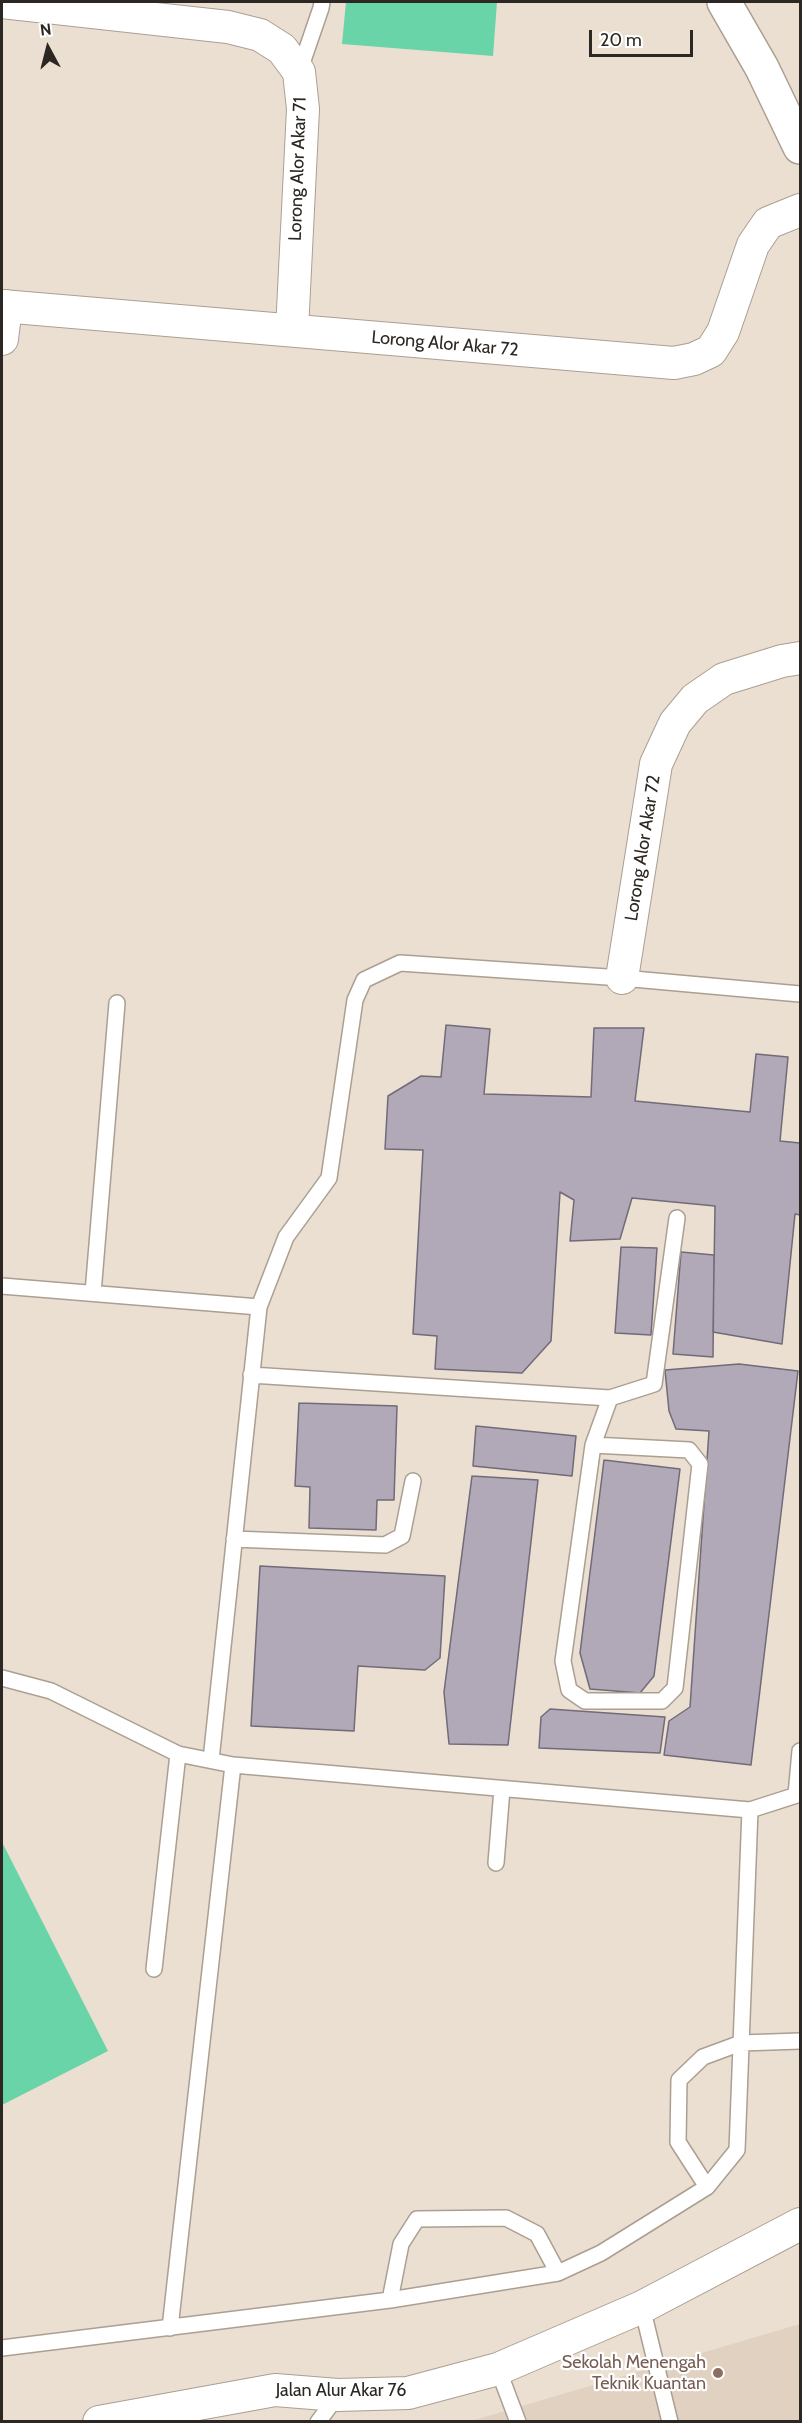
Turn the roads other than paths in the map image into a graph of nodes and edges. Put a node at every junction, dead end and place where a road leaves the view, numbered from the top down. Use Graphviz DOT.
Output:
graph roads {
  1 [pos="2,2"];
  2 [pos="322,2"];
  3 [pos="724,2"];
  4 [pos="299,72"];
  5 [pos="801,147"];
  6 [pos="801,210"];
  7 [pos="4,306"];
  8 [pos="292,330"];
  9 [pos="2,339"];
  10 [pos="801,658"];
  11 [pos="622,978"];
  12 [pos="801,994"];
  13 [pos="117,1004"];
  14 [pos="677,1218"];
  15 [pos="2,1286"];
  16 [pos="93,1293"];
  17 [pos="259,1307"];
  18 [pos="251,1375"];
  19 [pos="610,1398"];
  20 [pos="593,1445"];
  21 [pos="413,1481"];
  22 [pos="234,1539"];
  23 [pos="2,1678"];
  24 [pos="801,1751"];
  25 [pos="178,1754"];
  26 [pos="211,1760"];
  27 [pos="233,1765"];
  28 [pos="502,1789"];
  29 [pos="798,1794"];
  30 [pos="750,1810"];
  31 [pos="496,1863"];
  32 [pos="154,1969"];
  33 [pos="801,2041"];
  34 [pos="741,2043"];
  35 [pos="707,2187"];
  36 [pos="801,2224"];
  37 [pos="558,2273"];
  38 [pos="390,2300"];
  39 [pos="642,2307"];
  40 [pos="170,2328"];
  41 [pos="2,2348"];
  42 [pos="498,2369"];
  43 [pos="338,2395"];
  44 [pos="99,2421"];
  45 [pos="318,2421"];
  46 [pos="518,2421"];
  47 [pos="670,2421"];
  1 -- 4 [label="street, Lorong Alor Akar 71"];
  2 -- 4 [label="lane"];
  3 -- 5 [label="main road"];
  4 -- 8 [label="street, Lorong Alor Akar 71"];
  6 -- 8 [label="street, Lorong Alor Akar 72"];
  7 -- 8 [label="street, Lorong Alor Akar 72"];
  7 -- 9 [label="street"];
  10 -- 11 [label="street, Lorong Alor Akar 72"];
  11 -- 12 [label="lane"];
  11 -- 17 [label="lane"];
  13 -- 16 [label="lane"];
  14 -- 19 [label="lane"];
  15 -- 16 [label="lane"];
  16 -- 17 [label="lane"];
  17 -- 18 [label="lane"];
  18 -- 19 [label="lane"];
  18 -- 22 [label="lane"];
  19 -- 20 [label="lane"];
  20 -- 20 [label="lane"];
  21 -- 22 [label="lane"];
  22 -- 26 [label="lane"];
  23 -- 25 [label="lane"];
  24 -- 29 [label="lane"];
  25 -- 26 [label="lane"];
  25 -- 32 [label="lane"];
  26 -- 27 [label="lane"];
  27 -- 28 [label="lane"];
  27 -- 40 [label="lane"];
  28 -- 30 [label="lane"];
  28 -- 31 [label="lane"];
  29 -- 30 [label="lane"];
  30 -- 34 [label="lane"];
  33 -- 34 [label="lane"];
  34 -- 35 [label="lane"];
  34 -- 35 [label="lane"];
  35 -- 37 [label="lane"];
  36 -- 39 [label="street, Jalan Alur Akar 76"];
  37 -- 38 [label="lane"];
  37 -- 38 [label="lane"];
  38 -- 40 [label="lane"];
  39 -- 42 [label="street, Jalan Alur Akar 76"];
  39 -- 47 [label="lane"];
  40 -- 41 [label="lane"];
  42 -- 43 [label="street, Jalan Alur Akar 76"];
  42 -- 46 [label="lane"];
  43 -- 44 [label="street, Jalan Alur Akar 76"];
  43 -- 45 [label="lane"];
}
